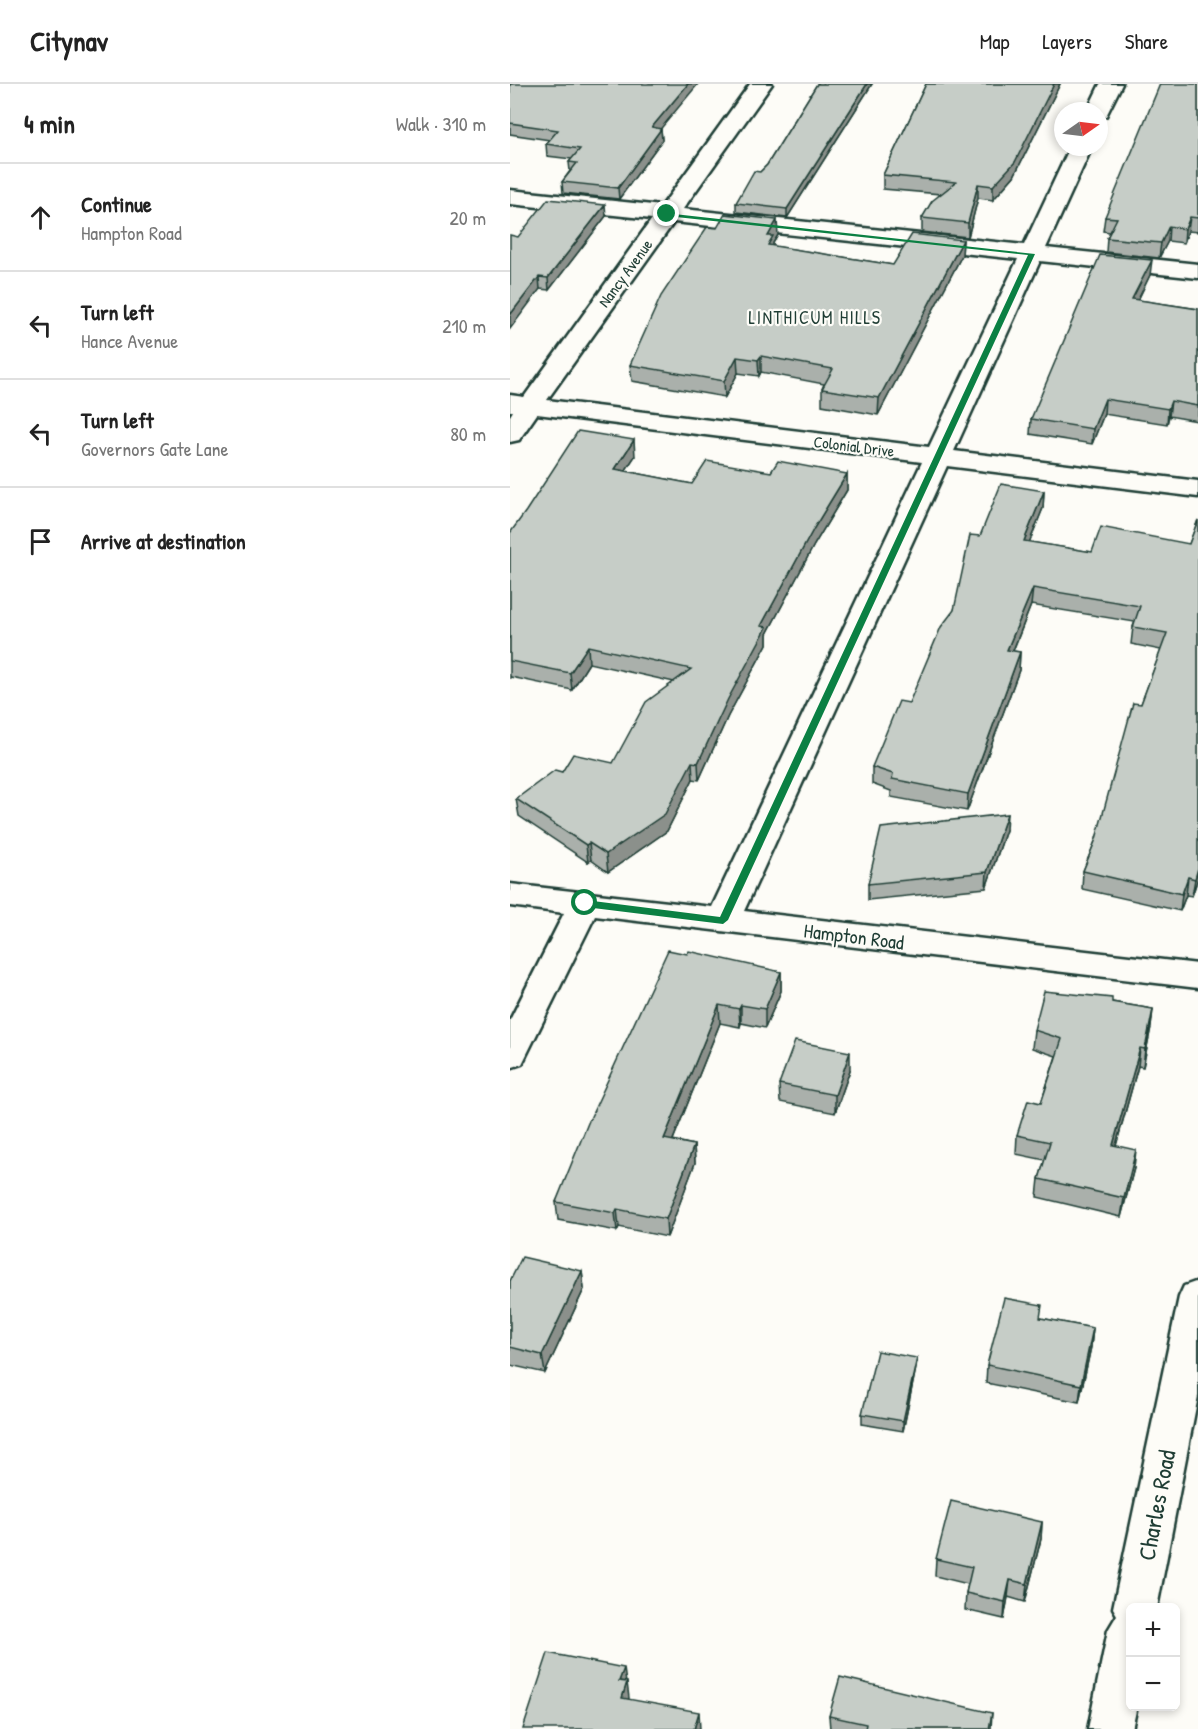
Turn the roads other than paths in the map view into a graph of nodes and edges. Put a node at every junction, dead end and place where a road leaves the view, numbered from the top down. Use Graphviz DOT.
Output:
graph roads {
  1 [pos="761,84"];
  2 [pos="1111,84"];
  3 [pos="1102,102"];
  4 [pos="1078,156"];
  5 [pos="510,197"];
  6 [pos="667,214"];
  7 [pos="1032,254"];
  8 [pos="1198,271"];
  9 [pos="520,404"];
  10 [pos="510,434"];
  11 [pos="938,457"];
  12 [pos="1198,489"];
  13 [pos="510,894"];
  14 [pos="585,903"];
  15 [pos="723,920"];
  16 [pos="1198,976"];
  17 [pos="510,1054"];
  18 [pos="1198,1297"];
  19 [pos="1136,1603"];
  20 [pos="1126,1654"];
  21 [pos="1110,1729"];
  1 -- 6 [label="street, Nancy Avenue"];
  2 -- 3 [label="street"];
  4 -- 7 [label="street"];
  5 -- 6 [label="street"];
  6 -- 7 [label="street"];
  6 -- 9 [label="street, Nancy Avenue"];
  7 -- 8 [label="street"];
  7 -- 11 [label="street"];
  9 -- 10 [label="street, Nancy Avenue"];
  9 -- 11 [label="street, Colonial Drive"];
  11 -- 12 [label="street, Colonial Drive"];
  11 -- 15 [label="street"];
  13 -- 14 [label="street, Hampton Road"];
  14 -- 15 [label="street, Hampton Road"];
  14 -- 17 [label="street"];
  15 -- 16 [label="street, Hampton Road"];
  18 -- 19 [label="street, Charles Road"];
  20 -- 21 [label="street"];
}
